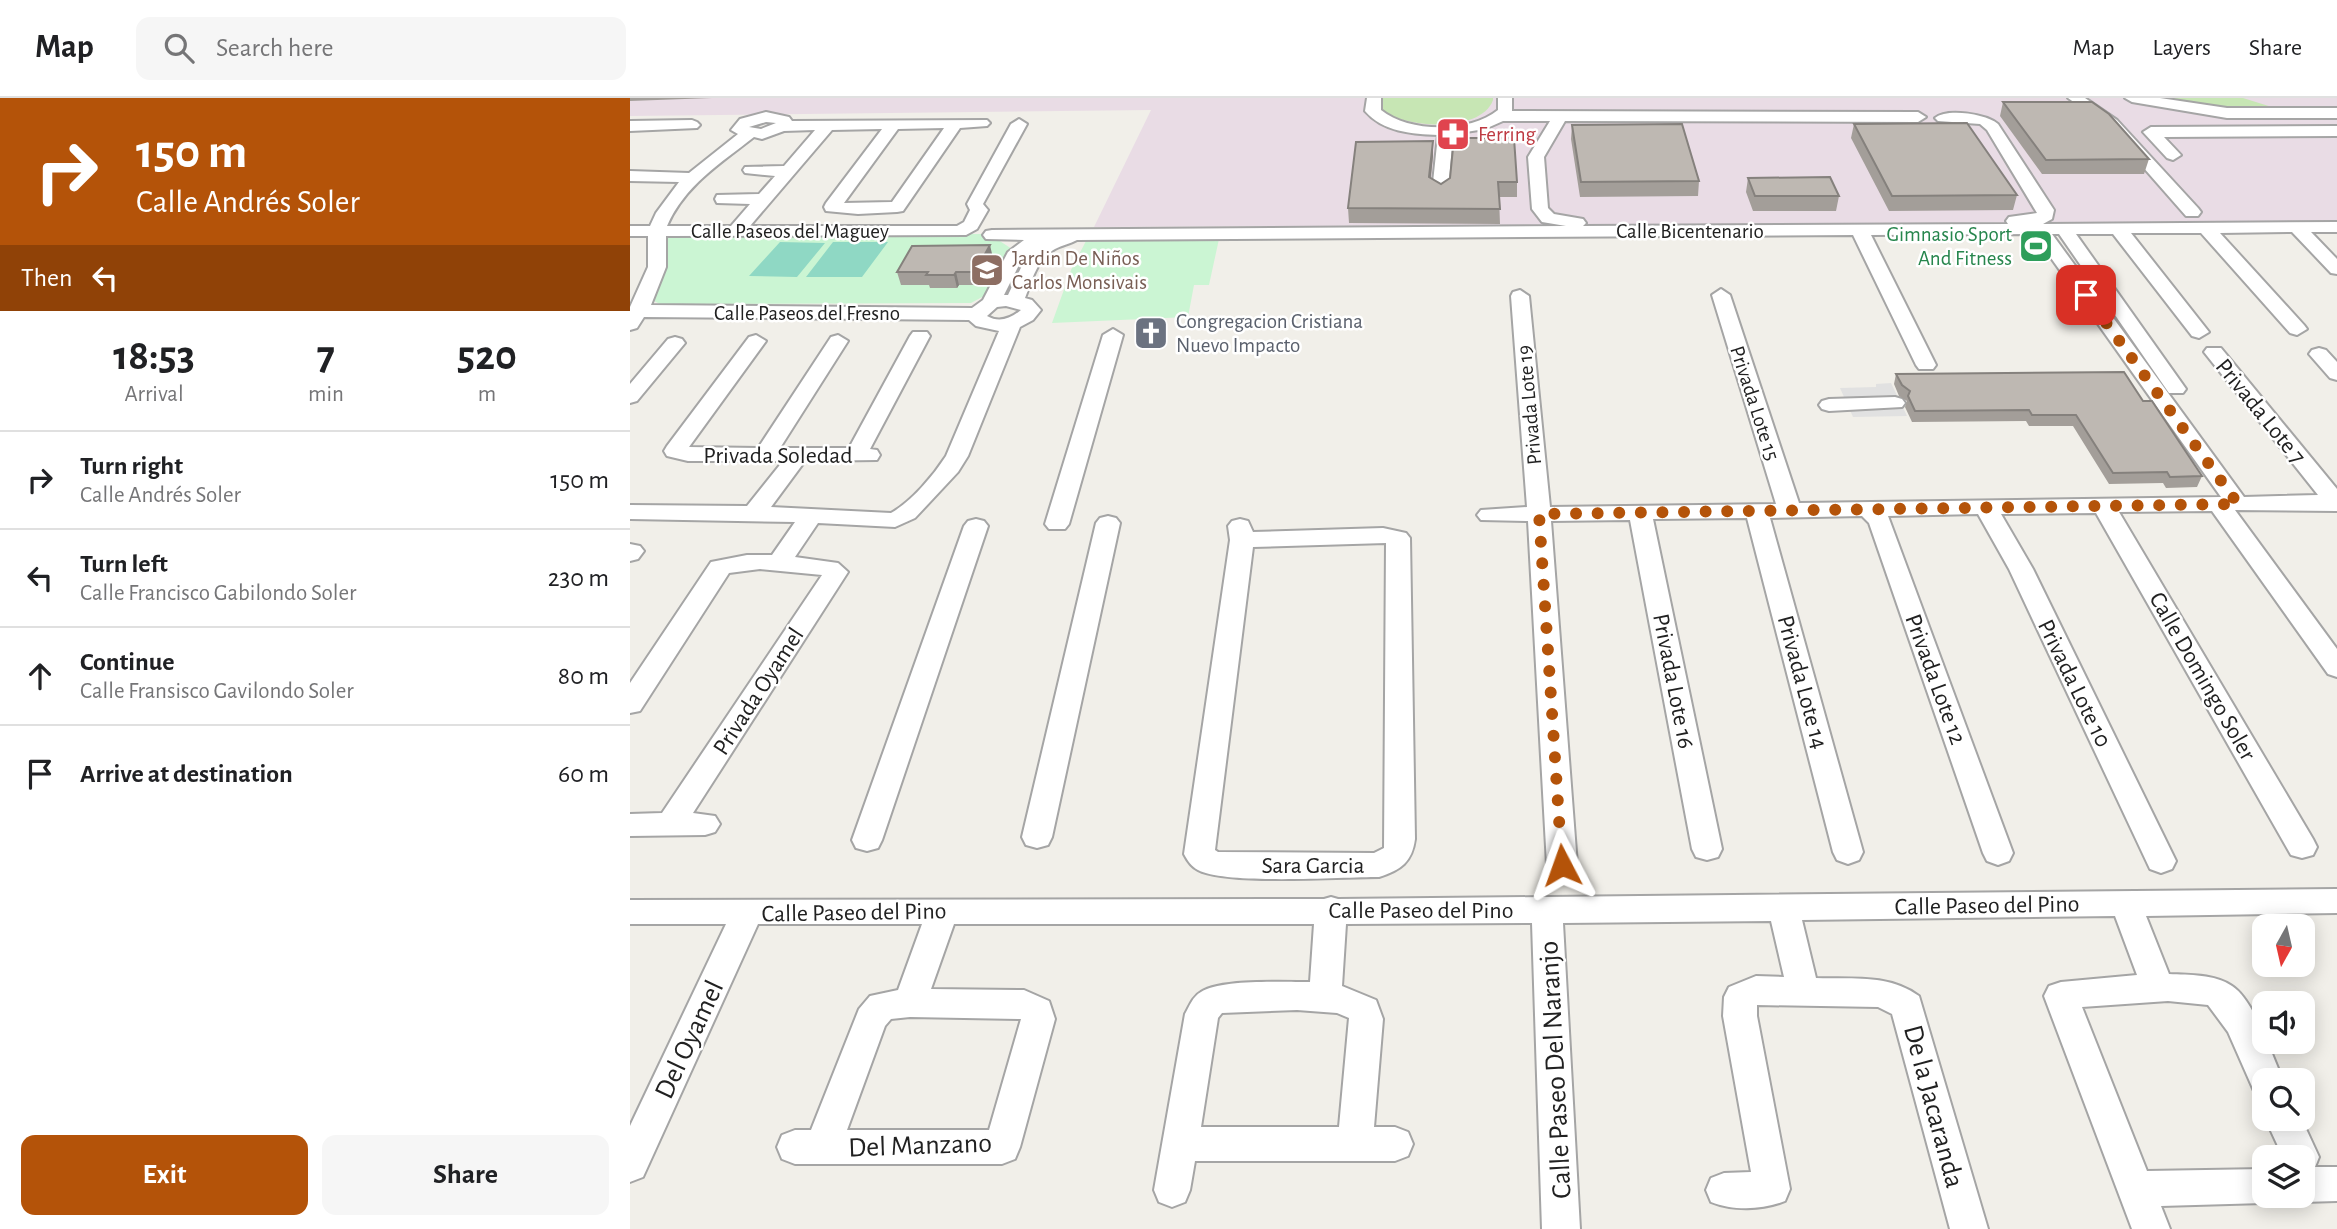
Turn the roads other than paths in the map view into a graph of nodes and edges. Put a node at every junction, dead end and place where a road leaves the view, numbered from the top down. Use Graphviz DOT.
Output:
graph roads {
  1 [pos="1374,98"];
  2 [pos="1505,98"];
  3 [pos="1905,98"];
  4 [pos="2075,98"];
  5 [pos="2132,98"];
  6 [pos="2258,98"];
  7 [pos="1544,99"];
  8 [pos="1576,99"];
  9 [pos="2304,113"];
  10 [pos="2335,115"];
  11 [pos="1501,116"];
  12 [pos="1553,116"];
  13 [pos="1579,116"];
  14 [pos="1672,116"];
  15 [pos="1918,117"];
  16 [pos="1861,118"];
  17 [pos="1943,118"];
  18 [pos="894,124"];
  19 [pos="955,124"];
  20 [pos="983,124"];
  21 [pos="692,125"];
  22 [pos="784,125"];
  23 [pos="828,125"];
  24 [pos="630,126"];
  25 [pos="1446,130"];
  26 [pos="2337,131"];
  27 [pos="1872,136"];
  28 [pos="1955,136"];
  29 [pos="1678,137"];
  30 [pos="774,144"];
  31 [pos="810,144"];
  32 [pos="2173,155"];
  33 [pos="751,170"];
  34 [pos="787,171"];
  35 [pos="630,176"];
  36 [pos="694,178"];
  37 [pos="1440,191"];
  38 [pos="723,199"];
  39 [pos="764,199"];
  40 [pos="858,209"];
  41 [pos="2192,212"];
  42 [pos="2296,227"];
  43 [pos="2337,227"];
  44 [pos="2206,228"];
  45 [pos="2064,229"];
  46 [pos="2118,229"];
  47 [pos="2039,230"];
  48 [pos="630,231"];
  49 [pos="657,231"];
  50 [pos="736,231"];
  51 [pos="844,231"];
  52 [pos="1860,231"];
  53 [pos="992,235"];
  54 [pos="1043,235"];
  55 [pos="1081,236"];
  56 [pos="2337,269"];
  57 [pos="1721,295"];
  58 [pos="1520,296"];
  59 [pos="1015,300"];
  60 [pos="984,308"];
  61 [pos="634,317"];
  62 [pos="1012,324"];
  63 [pos="2297,329"];
  64 [pos="2199,331"];
  65 [pos="1113,335"];
  66 [pos="920,336"];
  67 [pos="756,341"];
  68 [pos="838,341"];
  69 [pos="675,343"];
  70 [pos="2214,352"];
  71 [pos="2150,354"];
  72 [pos="2319,354"];
  73 [pos="2128,355"];
  74 [pos="1926,365"];
  75 [pos="2337,374"];
  76 [pos="2146,378"];
  77 [pos="630,397"];
  78 [pos="1895,403"];
  79 [pos="1829,405"];
  80 [pos="764,456"];
  81 [pos="798,456"];
  82 [pos="2336,503"];
  83 [pos="2239,504"];
  84 [pos="2104,506"];
  85 [pos="1986,508"];
  86 [pos="1868,509"];
  87 [pos="1790,510"];
  88 [pos="1757,511"];
  89 [pos="630,512"];
  90 [pos="754,513"];
  91 [pos="1640,513"];
  92 [pos="812,514"];
  93 [pos="1539,514"];
  94 [pos="1489,516"];
  95 [pos="1108,523"];
  96 [pos="1057,524"];
  97 [pos="976,526"];
  98 [pos="779,563"];
  99 [pos="2337,668"];
  100 [pos="630,704"];
  101 [pos="705,824"];
  102 [pos="630,825"];
  103 [pos="670,825"];
  104 [pos="1037,837"];
  105 [pos="867,840"];
  106 [pos="2302,847"];
  107 [pos="1707,849"];
  108 [pos="1848,852"];
  109 [pos="1998,853"];
  110 [pos="1199,854"];
  111 [pos="1398,854"];
  112 [pos="2161,861"];
  113 [pos="1562,865"];
  114 [pos="2336,902"];
  115 [pos="2126,903"];
  116 [pos="1783,907"];
  117 [pos="1331,909"];
  118 [pos="943,911"];
  119 [pos="1547,911"];
  120 [pos="630,912"];
  121 [pos="747,913"];
  122 [pos="2158,988"];
  123 [pos="1803,990"];
  124 [pos="1325,998"];
  125 [pos="910,1003"];
  126 [pos="2260,1068"];
  127 [pos="1355,1143"];
  128 [pos="1181,1144"];
  129 [pos="1395,1144"];
  130 [pos="630,1165"];
  131 [pos="2252,1186"];
  132 [pos="2134,1189"];
  133 [pos="1172,1190"];
  134 [pos="1724,1190"];
  135 [pos="1561,1229"];
  136 [pos="1969,1229"];
  137 [pos="2151,1229"];
  1 -- 25 [label="street"];
  2 -- 11 [label="street"];
  3 -- 15 [label="street"];
  4 -- 41 [label="street"];
  5 -- 9 [label="street"];
  6 -- 9 [label="street"];
  7 -- 12 [label="street"];
  8 -- 13 [label="street"];
  9 -- 10 [label="street"];
  11 -- 12 [label="street"];
  11 -- 25 [label="street"];
  12 -- 13 [label="street"];
  12 -- 17 [label="street"];
  13 -- 14 [label="street"];
  14 -- 16 [label="street"];
  14 -- 29 [label="street"];
  15 -- 16 [label="street"];
  15 -- 17 [label="street"];
  16 -- 27 [label="street"];
  17 -- 28 [label="street"];
  18 -- 19 [label="street"];
  18 -- 23 [label="street"];
  18 -- 40 [label="street"];
  19 -- 20 [label="street"];
  19 -- 40 [label="street"];
  20 -- 51 [label="street, Calle Paseos del Maguey"];
  21 -- 24 [label="street"];
  22 -- 23 [label="street"];
  22 -- 36 [label="street"];
  23 -- 31 [label="street"];
  25 -- 37 [label="street"];
  26 -- 32 [label="street"];
  30 -- 31 [label="street"];
  31 -- 34 [label="street"];
  33 -- 34 [label="street"];
  34 -- 39 [label="street"];
  35 -- 36 [label="street"];
  36 -- 49 [label="street"];
  38 -- 39 [label="street"];
  39 -- 50 [label="street"];
  40 -- 51 [label="street"];
  42 -- 43 [label="street, Calle Bicentenario"];
  42 -- 44 [label="street, Calle Bicentenario"];
  42 -- 56 [label="street"];
  44 -- 46 [label="street, Calle Bicentenario"];
  44 -- 63 [label="street"];
  45 -- 46 [label="street, Calle Bicentenario"];
  45 -- 47 [label="street, Calle Bicentenario"];
  45 -- 71 [label="street"];
  46 -- 64 [label="street"];
  47 -- 52 [label="street, Calle Bicentenario"];
  47 -- 73 [label="street"];
  48 -- 49 [label="street, Calle Paseos del Maguey"];
  49 -- 50 [label="street, Calle Paseos del Maguey"];
  49 -- 61 [label="street"];
  50 -- 51 [label="street, Calle Paseos del Maguey"];
  52 -- 55 [label="street, Calle Bicentenario"];
  52 -- 74 [label="street"];
  53 -- 54 [label="street, Calle Bicentenario"];
  54 -- 55 [label="street, Calle Bicentenario"];
  54 -- 60 [label="street"];
  55 -- 59 [label="street"];
  57 -- 87 [label="street, Privada Lote 15"];
  58 -- 93 [label="street, Privada Lote 19"];
  59 -- 60 [label="street"];
  59 -- 62 [label="street"];
  60 -- 61 [label="street, Calle Paseos del Fresno"];
  60 -- 62 [label="street"];
  62 -- 92 [label="street"];
  65 -- 96 [label="street"];
  66 -- 81 [label="street, Privada Soledad"];
  67 -- 80 [label="street, Privada Soledad"];
  68 -- 80 [label="street"];
  69 -- 77 [label="street"];
  70 -- 82 [label="street, Privada Lote 7"];
  71 -- 73 [label="street"];
  71 -- 83 [label="street"];
  72 -- 75 [label="street"];
  73 -- 76 [label="street"];
  76 -- 83 [label="street"];
  78 -- 79 [label="street"];
  80 -- 81 [label="street, Privada Soledad"];
  81 -- 90 [label="street"];
  82 -- 83 [label="street"];
  83 -- 84 [label="street"];
  83 -- 99 [label="street"];
  84 -- 85 [label="street"];
  84 -- 106 [label="street, Calle Domingo Soler"];
  85 -- 86 [label="street"];
  85 -- 112 [label="street, Privada Lote 10"];
  86 -- 87 [label="street"];
  86 -- 109 [label="street, Privada Lote 12"];
  87 -- 88 [label="street"];
  88 -- 91 [label="street"];
  88 -- 108 [label="street, Privada Lote 14"];
  89 -- 90 [label="street"];
  90 -- 92 [label="street"];
  91 -- 93 [label="street"];
  91 -- 107 [label="street, Privada Lote 16"];
  92 -- 98 [label="street"];
  93 -- 94 [label="street"];
  93 -- 113 [label="street, Privada Lote 19"];
  95 -- 104 [label="street"];
  97 -- 105 [label="street"];
  98 -- 100 [label="street"];
  98 -- 103 [label="street, Privada Oyamel"];
  101 -- 103 [label="street"];
  102 -- 103 [label="street"];
  110 -- 111 [label="street, Sara Garcia"];
  110 -- 111 [label="street, Sara Garcia"];
  114 -- 115 [label="street, Calle Paseo del Pino"];
  115 -- 116 [label="street, Calle Paseo del Pino"];
  115 -- 122 [label="street"];
  116 -- 119 [label="street, Calle Paseo del Pino"];
  116 -- 123 [label="street"];
  117 -- 118 [label="street, Calle Paseo del Pino"];
  117 -- 119 [label="street, Calle Paseo del Pino"];
  117 -- 124 [label="street"];
  118 -- 121 [label="street, Calle Paseo del Pino"];
  118 -- 125 [label="street"];
  119 -- 135 [label="street, Calle Paseo Del Naranjo"];
  120 -- 121 [label="street, Calle Paseo del Pino"];
  121 -- 130 [label="street, Del Oyamel"];
  122 -- 126 [label="street"];
  122 -- 132 [label="street"];
  123 -- 134 [label="street, De la Jacaranda"];
  123 -- 136 [label="street, De la Jacaranda"];
  124 -- 127 [label="street"];
  124 -- 128 [label="street"];
  125 -- 125 [label="street, Del Manzano"];
  127 -- 128 [label="street"];
  127 -- 129 [label="street"];
  128 -- 133 [label="street"];
  131 -- 132 [label="street"];
  132 -- 137 [label="street"];
}
